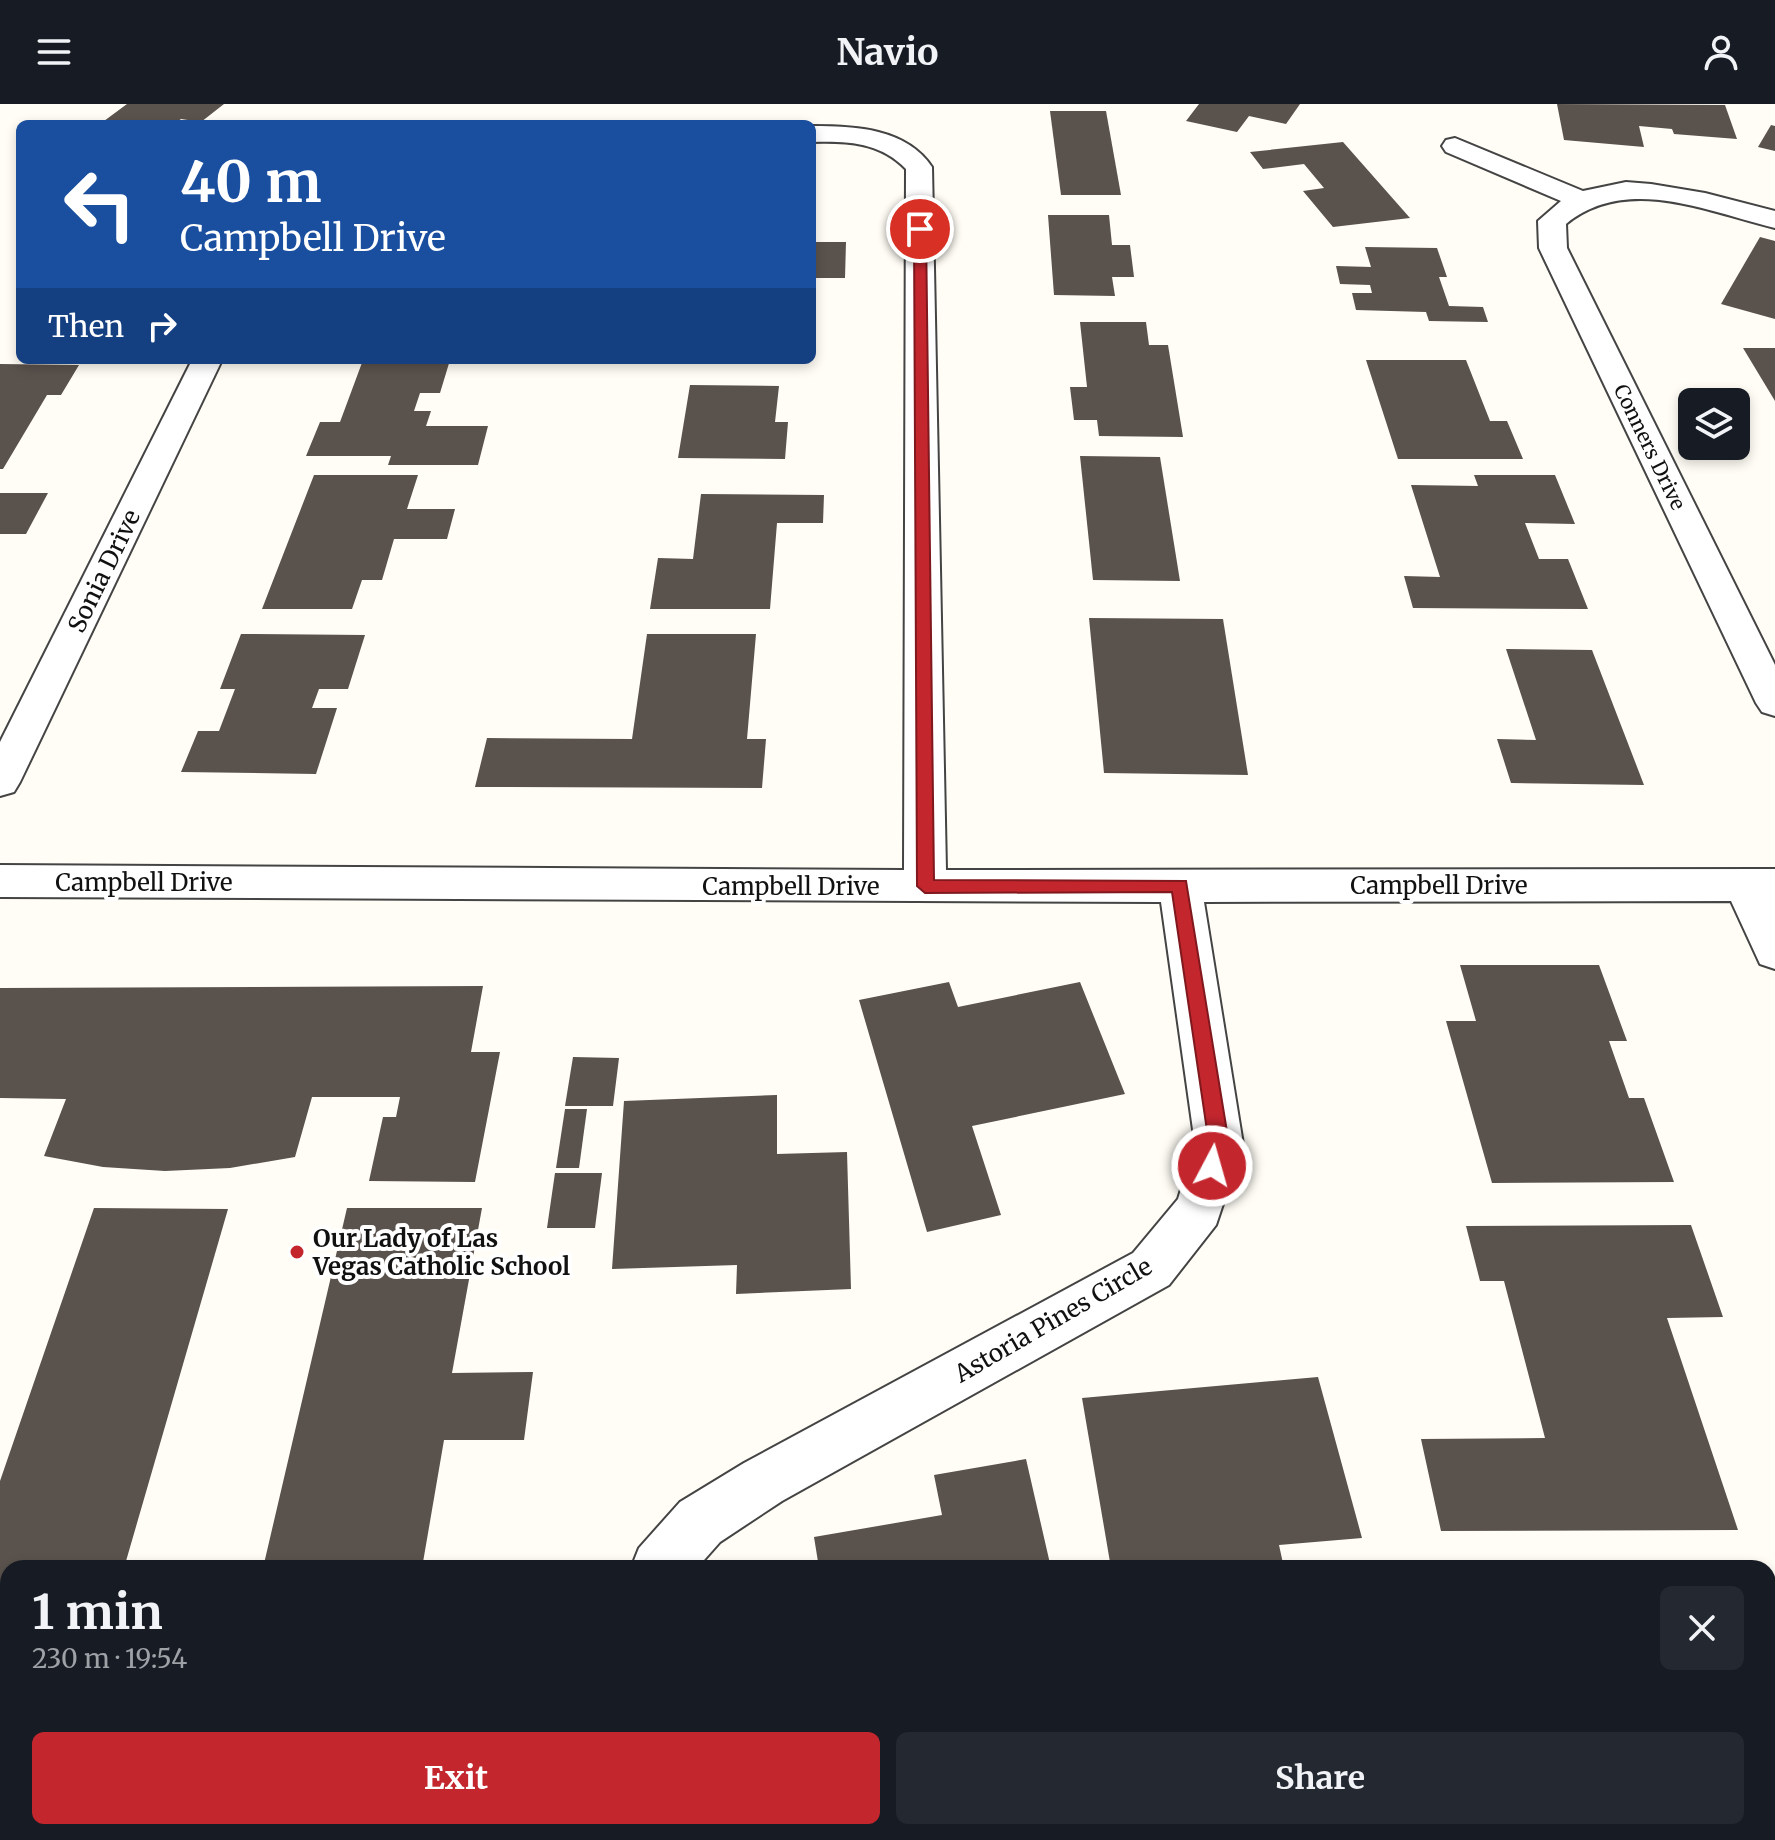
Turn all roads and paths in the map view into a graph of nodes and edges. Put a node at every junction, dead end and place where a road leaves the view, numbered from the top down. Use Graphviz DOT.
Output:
graph roads {
  1 [pos="816,134"];
  2 [pos="1455,146"];
  3 [pos="1582,200"];
  4 [pos="1775,220"];
  5 [pos="205,364"];
  6 [pos="1775,703"];
  7 [pos="0,782"];
  8 [pos="0,881"];
  9 [pos="1760,885"];
  10 [pos="925,886"];
  11 [pos="1180,886"];
  12 [pos="1775,952"];
  13 [pos="666,1560"];
  1 -- 10 [label="street"];
  2 -- 3 [label="street"];
  3 -- 4 [label="street"];
  3 -- 6 [label="street, Conners Drive"];
  5 -- 7 [label="street, Sonia Drive"];
  8 -- 10 [label="street, Campbell Drive"];
  9 -- 11 [label="street, Campbell Drive"];
  9 -- 12 [label="street"];
  10 -- 11 [label="street, Campbell Drive"];
  11 -- 13 [label="street, Astoria Pines Circle"];
}
